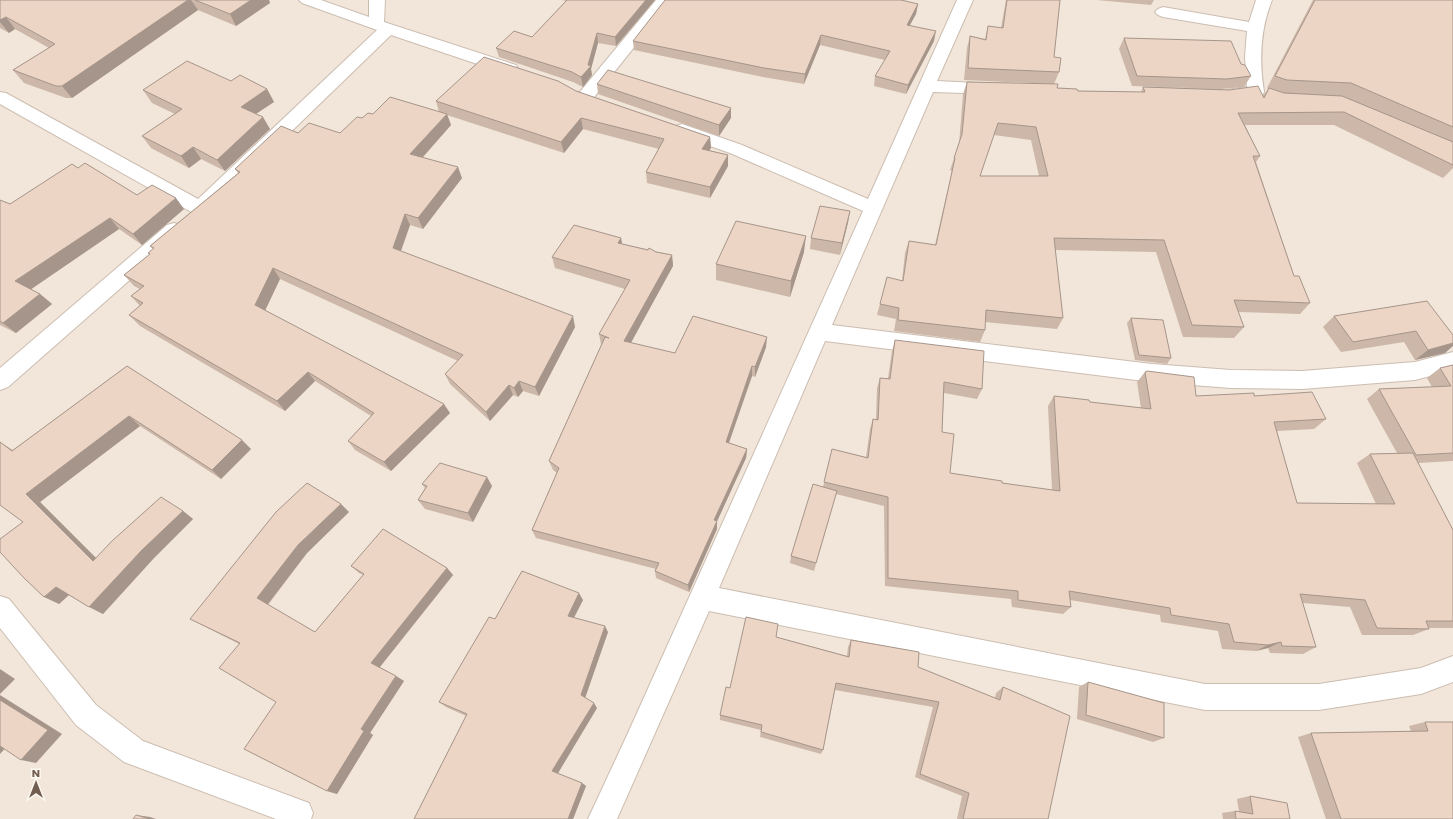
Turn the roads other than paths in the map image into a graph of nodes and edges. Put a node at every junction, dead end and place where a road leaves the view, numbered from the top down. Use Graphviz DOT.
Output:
graph roads {
  1 [pos="307,0"];
  2 [pos="377,0"];
  3 [pos="664,0"];
  4 [pos="965,0"];
  5 [pos="1264,0"];
  6 [pos="1163,12"];
  7 [pos="382,27"];
  8 [pos="1255,28"];
  9 [pos="522,72"];
  10 [pos="926,86"];
  11 [pos="1014,89"];
  12 [pos="586,96"];
  13 [pos="1221,96"];
  14 [pos="0,97"];
  15 [pos="668,125"];
  16 [pos="200,208"];
  17 [pos="872,208"];
  18 [pos="819,332"];
  19 [pos="1453,361"];
  20 [pos="0,381"];
  21 [pos="702,597"];
  22 [pos="0,608"];
  23 [pos="1453,669"];
  24 [pos="299,813"];
  25 [pos="602,819"];
  1 -- 7 [label="street"];
  2 -- 7 [label="street"];
  3 -- 12 [label="street"];
  4 -- 10 [label="street"];
  5 -- 8 [label="street"];
  6 -- 8 [label="street"];
  7 -- 9 [label="street"];
  7 -- 16 [label="street"];
  8 -- 13 [label="street"];
  10 -- 11 [label="street"];
  10 -- 17 [label="street"];
  14 -- 16 [label="street"];
  15 -- 17 [label="street"];
  16 -- 20 [label="street"];
  17 -- 18 [label="street"];
  18 -- 19 [label="street"];
  18 -- 21 [label="street"];
  21 -- 23 [label="street"];
  21 -- 25 [label="street"];
  22 -- 24 [label="street"];
}
